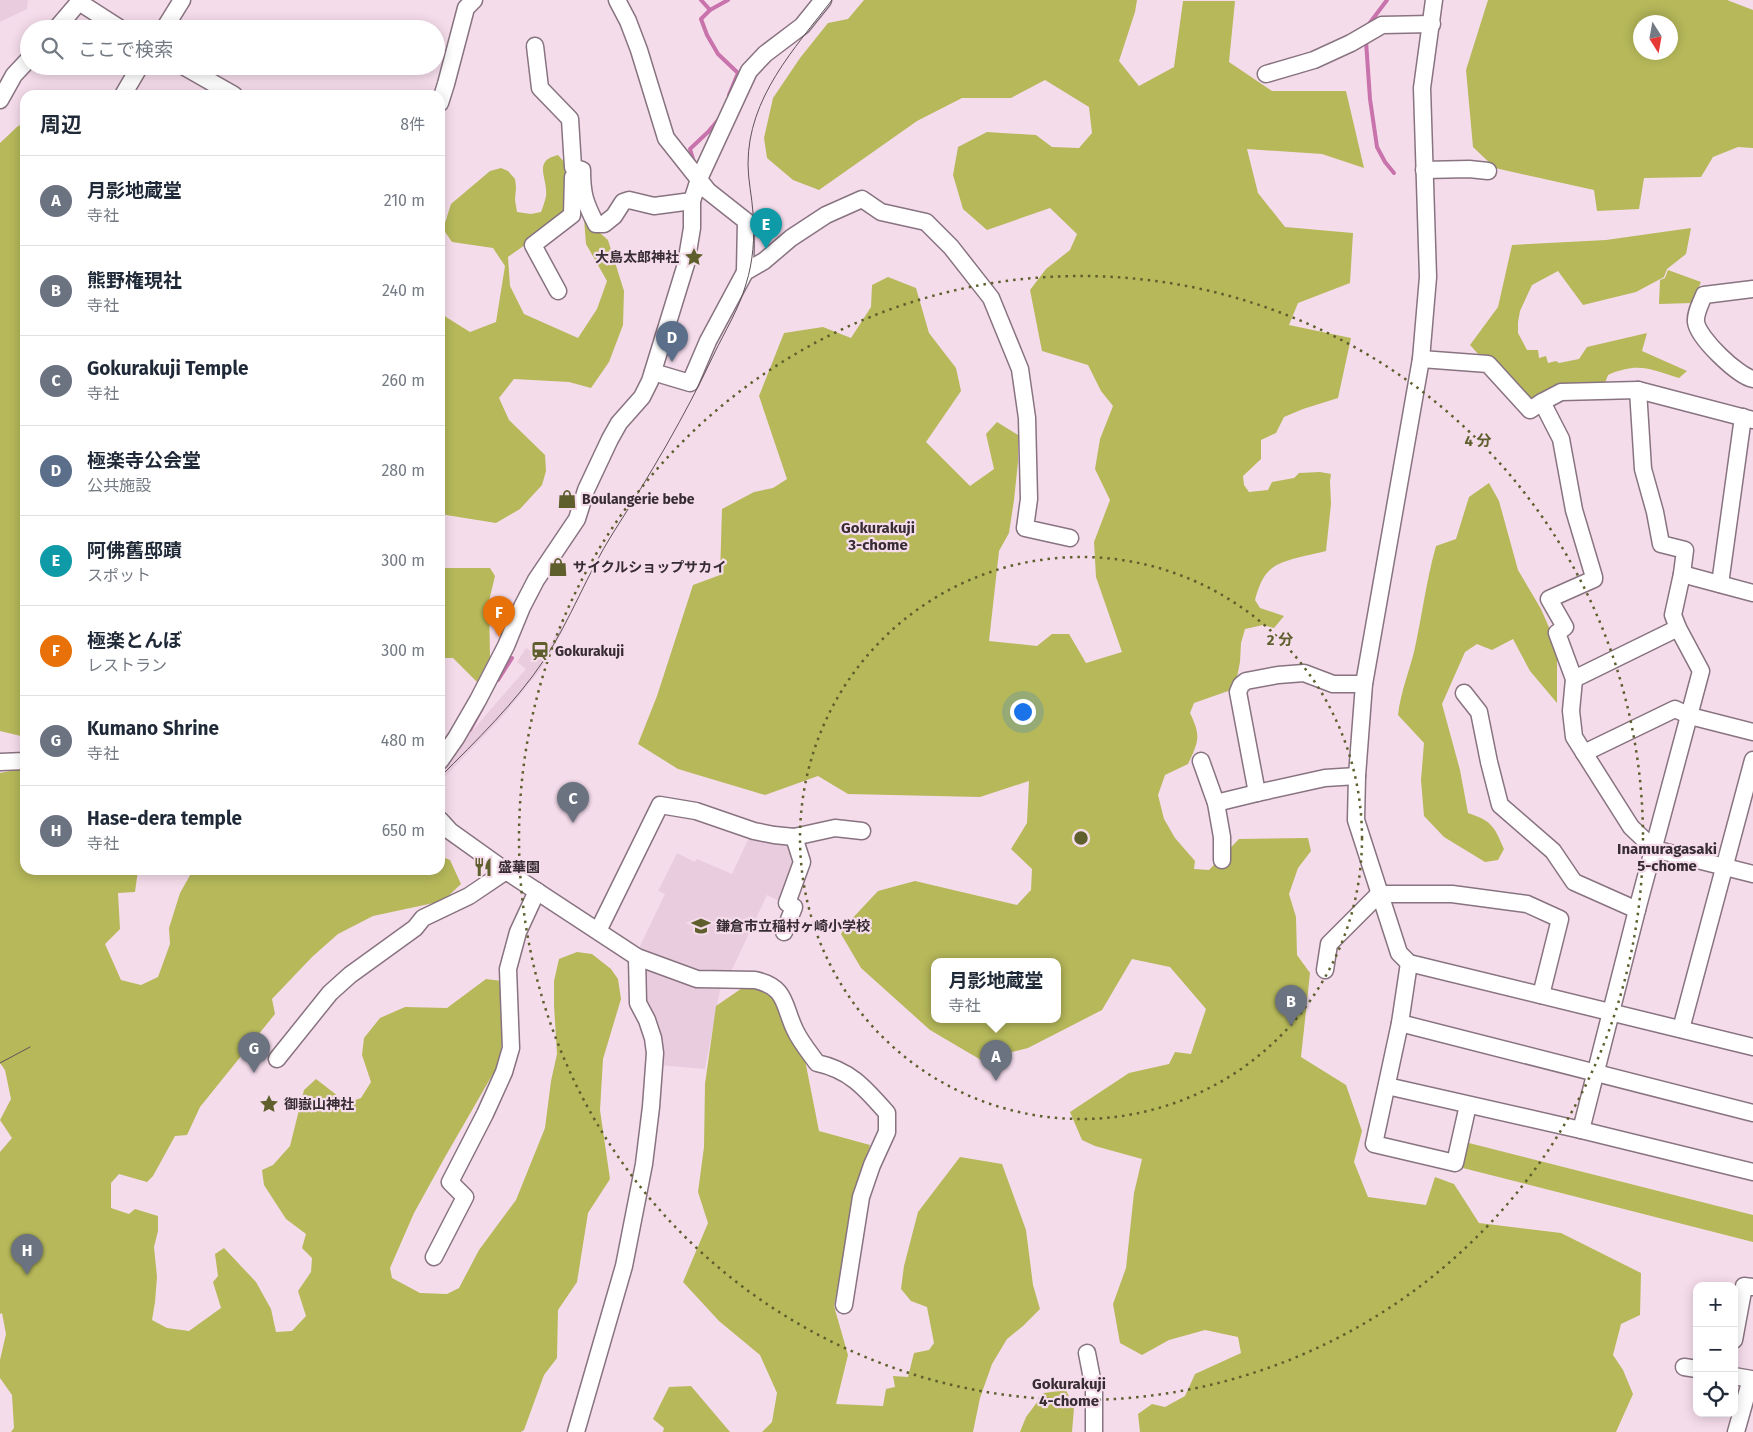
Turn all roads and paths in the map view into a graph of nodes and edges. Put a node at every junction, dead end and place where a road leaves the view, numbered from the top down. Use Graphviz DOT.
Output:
graph roads {
  1 [pos="182,0"];
  2 [pos="474,0"];
  3 [pos="617,0"];
  4 [pos="823,0"];
  5 [pos="1434,0"];
  6 [pos="64,20"];
  7 [pos="107,20"];
  8 [pos="170,20"];
  9 [pos="1432,24"];
  10 [pos="535,46"];
  11 [pos="20,69"];
  12 [pos="1266,74"];
  13 [pos="135,75"];
  14 [pos="199,75"];
  15 [pos="126,90"];
  16 [pos="225,90"];
  17 [pos="444,90"];
  18 [pos="0,100"];
  19 [pos="573,167"];
  20 [pos="1424,170"];
  21 [pos="1488,171"];
  22 [pos="698,179"];
  23 [pos="692,201"];
  24 [pos="745,272"];
  25 [pos="1753,289"];
  26 [pos="558,291"];
  27 [pos="1421,359"];
  28 [pos="653,372"];
  29 [pos="1753,379"];
  30 [pos="1638,390"];
  31 [pos="1542,402"];
  32 [pos="1748,418"];
  33 [pos="1070,538"];
  34 [pos="1682,574"];
  35 [pos="1720,584"];
  36 [pos="1753,593"];
  37 [pos="1678,628"];
  38 [pos="1574,679"];
  39 [pos="1364,684"];
  40 [pos="1464,692"];
  41 [pos="1690,716"];
  42 [pos="1753,732"];
  43 [pos="1584,753"];
  44 [pos="445,754"];
  45 [pos="1753,760"];
  46 [pos="20,761"];
  47 [pos="1201,761"];
  48 [pos="0,762"];
  49 [pos="1357,776"];
  50 [pos="1257,793"];
  51 [pos="1216,803"];
  52 [pos="445,826"];
  53 [pos="862,831"];
  54 [pos="794,836"];
  55 [pos="1654,849"];
  56 [pos="1222,860"];
  57 [pos="1724,866"];
  58 [pos="506,871"];
  59 [pos="1753,874"];
  60 [pos="537,891"];
  61 [pos="1379,894"];
  62 [pos="1637,910"];
  63 [pos="598,931"];
  64 [pos="784,932"];
  65 [pos="637,957"];
  66 [pos="1409,964"];
  67 [pos="1325,970"];
  68 [pos="1541,995"];
  69 [pos="1612,1012"];
  70 [pos="1400,1023"];
  71 [pos="1681,1029"];
  72 [pos="1752,1043"];
  73 [pos="277,1059"];
  74 [pos="1596,1073"];
  75 [pos="1388,1086"];
  76 [pos="1468,1106"];
  77 [pos="1753,1113"];
  78 [pos="1581,1130"];
  79 [pos="1753,1172"];
  80 [pos="434,1257"];
  81 [pos="1753,1287"];
  82 [pos="844,1305"];
  83 [pos="1736,1327"];
  84 [pos="1087,1353"];
  85 [pos="1738,1377"];
  86 [pos="1752,1379"];
  87 [pos="576,1432"];
  88 [pos="1094,1432"];
  89 [pos="1736,1432"];
  1 -- 8 [label="street"];
  2 -- 17 [label="street"];
  3 -- 22 [label="street"];
  4 -- 22 [label="street"];
  5 -- 9 [label="street"];
  6 -- 7 [label="street"];
  9 -- 12 [label="street"];
  9 -- 20 [label="street"];
  10 -- 19 [label="street"];
  11 -- 18 [label="street"];
  13 -- 15 [label="street"];
  14 -- 16 [label="street"];
  19 -- 23 [label="street"];
  19 -- 26 [label="street"];
  20 -- 21 [label="street"];
  20 -- 27 [label="street"];
  22 -- 23 [label="street"];
  22 -- 24 [label="street"];
  23 -- 28 [label="street"];
  24 -- 28 [label="street"];
  24 -- 33 [label="street"];
  25 -- 29 [label="street"];
  27 -- 31 [label="street"];
  27 -- 39 [label="street"];
  28 -- 44 [label="street"];
  30 -- 31 [label="street"];
  30 -- 32 [label="street"];
  30 -- 34 [label="street"];
  31 -- 38 [label="street"];
  32 -- 35 [label="street"];
  34 -- 35 [label="street"];
  34 -- 37 [label="street"];
  35 -- 36 [label="street"];
  37 -- 38 [label="street"];
  37 -- 41 [label="street"];
  38 -- 43 [label="street"];
  39 -- 49 [label="street"];
  39 -- 50 [label="street"];
  40 -- 62 [label="street"];
  41 -- 42 [label="street"];
  41 -- 43 [label="street"];
  41 -- 55 [label="street"];
  43 -- 55 [label="street"];
  45 -- 57 [label="street"];
  46 -- 48 [label="street"];
  47 -- 51 [label="street"];
  49 -- 50 [label="street"];
  49 -- 61 [label="street"];
  50 -- 51 [label="street"];
  51 -- 56 [label="street"];
  52 -- 58 [label="street"];
  53 -- 54 [label="street"];
  54 -- 63 [label="street"];
  54 -- 64 [label="street"];
  55 -- 57 [label="street"];
  55 -- 62 [label="street"];
  57 -- 59 [label="street"];
  57 -- 71 [label="street"];
  58 -- 60 [label="street"];
  58 -- 73 [label="street"];
  60 -- 63 [label="street"];
  60 -- 80 [label="street"];
  61 -- 66 [label="street"];
  61 -- 67 [label="street"];
  61 -- 68 [label="street"];
  62 -- 69 [label="street"];
  63 -- 65 [label="street"];
  65 -- 82 [label="street"];
  65 -- 87 [label="street"];
  66 -- 68 [label="street"];
  66 -- 70 [label="street"];
  68 -- 69 [label="street"];
  69 -- 71 [label="street"];
  69 -- 74 [label="street"];
  70 -- 74 [label="street"];
  70 -- 75 [label="street"];
  71 -- 72 [label="street"];
  74 -- 77 [label="street"];
  74 -- 78 [label="street"];
  75 -- 76 [label="street"];
  75 -- 76 [label="street"];
  76 -- 78 [label="street"];
  78 -- 79 [label="street"];
  81 -- 83 [label="street"];
  84 -- 88 [label="street"];
  85 -- 86 [label="street"];
  86 -- 89 [label="street"];
}
